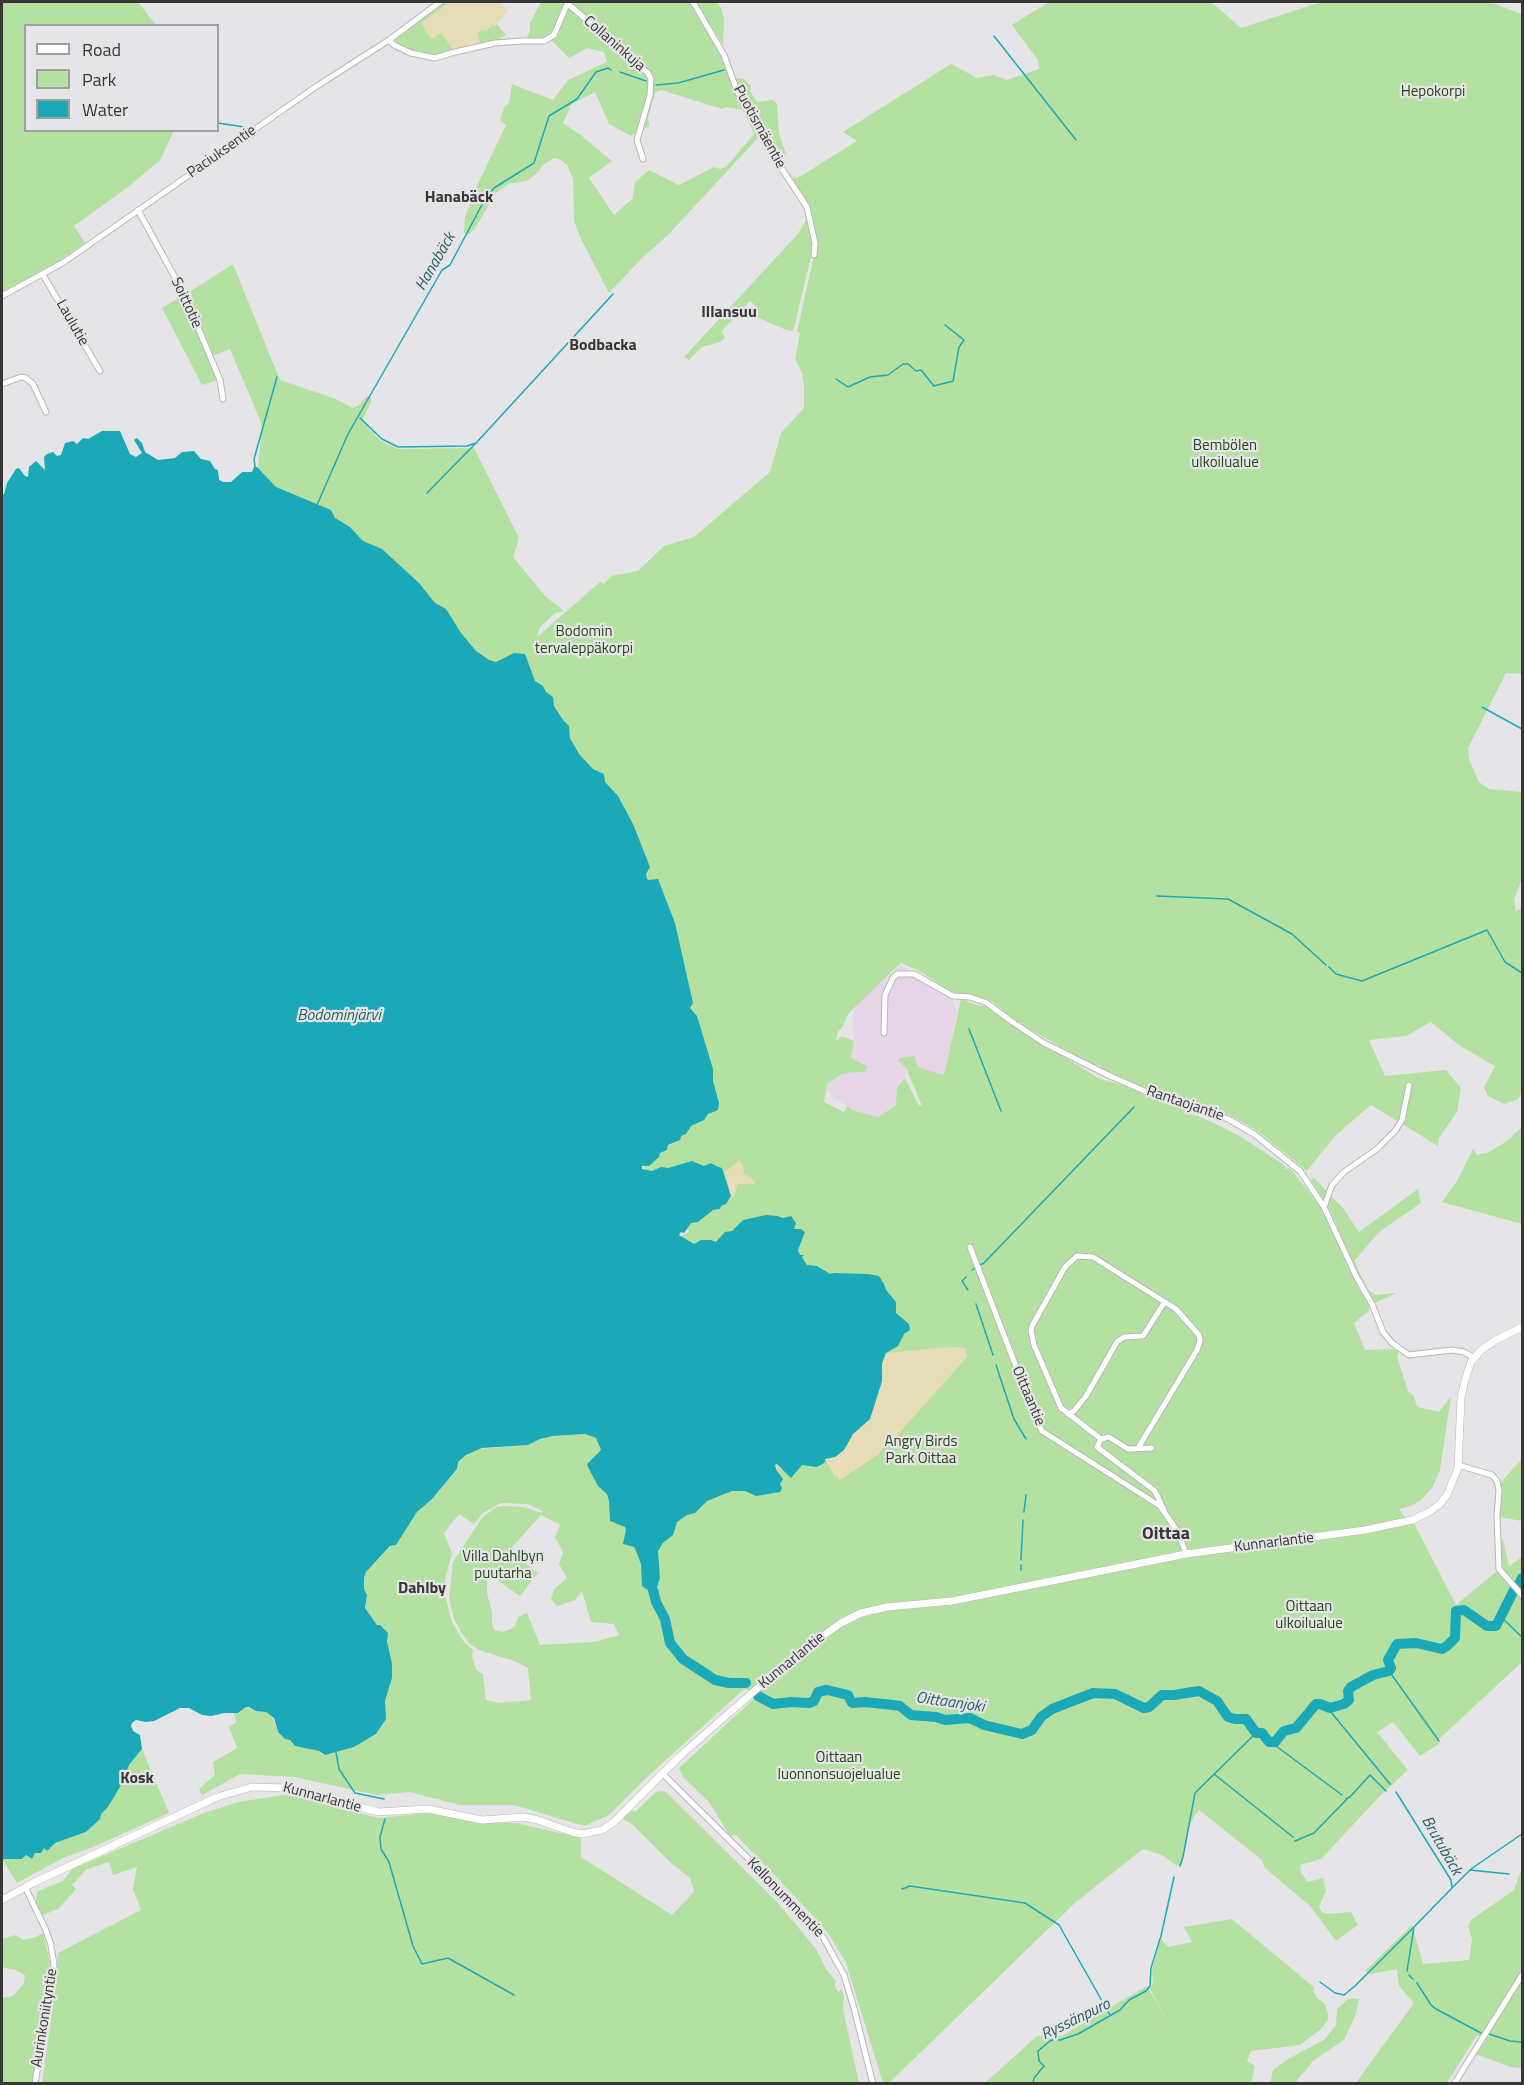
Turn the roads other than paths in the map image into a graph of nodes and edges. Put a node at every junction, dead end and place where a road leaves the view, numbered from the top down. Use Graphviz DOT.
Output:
graph roads {
  1 [pos="440,2"];
  2 [pos="567,2"];
  3 [pos="693,2"];
  4 [pos="389,40"];
  5 [pos="643,159"];
  6 [pos="138,210"];
  7 [pos="814,255"];
  8 [pos="43,275"];
  9 [pos="2,296"];
  10 [pos="100,371"];
  11 [pos="2,384"];
  12 [pos="223,399"];
  13 [pos="46,412"];
  14 [pos="884,1033"];
  15 [pos="1409,1085"];
  16 [pos="1324,1207"];
  17 [pos="970,1247"];
  18 [pos="1164,1303"];
  19 [pos="1522,1327"];
  20 [pos="1474,1358"];
  21 [pos="1068,1414"];
  22 [pos="1101,1439"];
  23 [pos="1138,1448"];
  24 [pos="1152,1448"];
  25 [pos="1458,1465"];
  26 [pos="1165,1511"];
  27 [pos="1186,1554"];
  28 [pos="1522,1595"];
  29 [pos="663,1774"];
  30 [pos="25,1887"];
  31 [pos="2,1900"];
  32 [pos="1522,1975"];
  33 [pos="35,2084"];
  34 [pos="873,2084"];
  35 [pos="1454,2084"];
  1 -- 4 [label="street, Paciuksentie"];
  2 -- 4 [label="street"];
  2 -- 5 [label="street, Collaninkuja"];
  3 -- 7 [label="street, Puotismäentie"];
  4 -- 6 [label="street, Paciuksentie"];
  6 -- 8 [label="street, Paciuksentie"];
  6 -- 12 [label="street, Soittotie"];
  8 -- 9 [label="street, Paciuksentie"];
  8 -- 10 [label="street, Laulutie"];
  11 -- 13 [label="street"];
  14 -- 16 [label="street, Rantaojantie"];
  15 -- 16 [label="street"];
  16 -- 20 [label="street, Rantaojantie"];
  17 -- 26 [label="street, Oittaantie"];
  18 -- 21 [label="street"];
  18 -- 21 [label="street"];
  18 -- 23 [label="street"];
  19 -- 20 [label="main road"];
  20 -- 25 [label="main road, Kunnarlantie"];
  21 -- 22 [label="street"];
  22 -- 23 [label="street"];
  22 -- 26 [label="street"];
  23 -- 24 [label="street"];
  25 -- 27 [label="main road, Kunnarlantie"];
  25 -- 28 [label="street"];
  26 -- 27 [label="street, Oittaantie"];
  27 -- 29 [label="main road, Kunnarlantie"];
  29 -- 30 [label="main road, Kunnarlantie"];
  29 -- 34 [label="street, Kellonummentie"];
  30 -- 31 [label="main road, Kunnarlantie"];
  30 -- 33 [label="street, Aurinkoniityntie"];
  32 -- 35 [label="street"];
}
